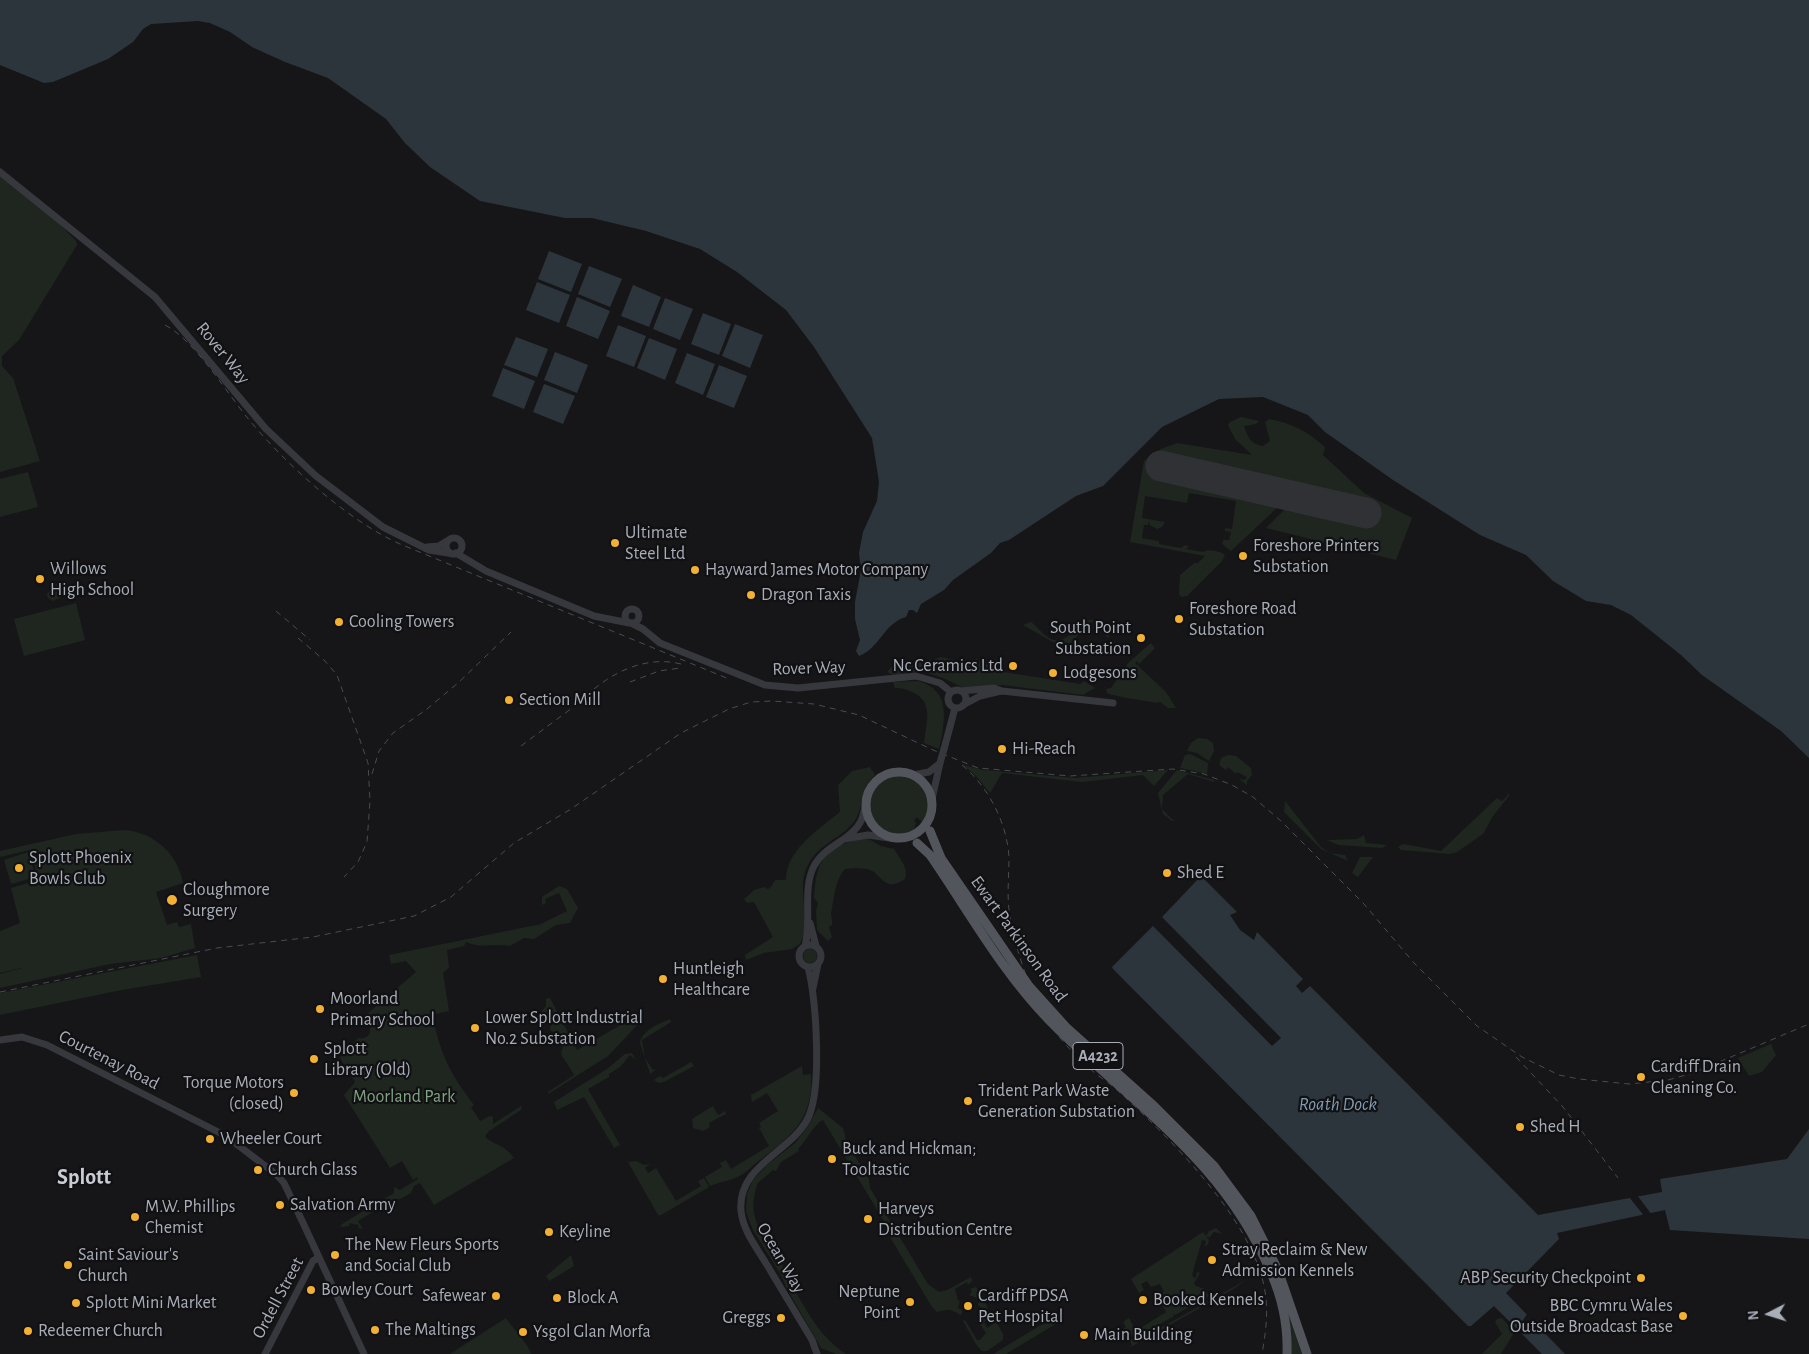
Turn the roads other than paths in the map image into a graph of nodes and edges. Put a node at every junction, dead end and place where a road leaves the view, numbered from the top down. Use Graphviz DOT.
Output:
graph roads {
  1 [pos="0,172"];
  2 [pos="447,541"];
  3 [pos="462,544"];
  4 [pos="426,547"];
  5 [pos="455,554"];
  6 [pos="472,561"];
  7 [pos="625,613"];
  8 [pos="639,615"];
  9 [pos="610,620"];
  10 [pos="630,623"];
  11 [pos="647,632"];
  12 [pos="961,691"];
  13 [pos="1002,691"];
  14 [pos="951,692"];
  15 [pos="1113,703"];
  16 [pos="959,706"];
  17 [pos="940,763"];
  18 [pos="912,775"];
  19 [pos="867,799"];
  20 [pos="932,799"];
  21 [pos="930,817"];
  22 [pos="844,839"];
  23 [pos="899,839"];
  24 [pos="810,923"];
  25 [pos="806,946"];
  26 [pos="816,946"];
  27 [pos="818,964"];
  28 [pos="808,967"];
  29 [pos="813,988"];
  30 [pos="0,1040"];
  31 [pos="319,1257"];
  32 [pos="1275,1271"];
  33 [pos="1286,1327"];
  34 [pos="265,1354"];
  35 [pos="364,1354"];
  36 [pos="817,1354"];
  37 [pos="1282,1354"];
  38 [pos="1287,1354"];
  39 [pos="1307,1354"];
  1 -- 4 [label="street, Rover Way"];
  2 -- 3 [label="street"];
  2 -- 4 [label="street"];
  2 -- 5 [label="street"];
  3 -- 5 [label="street"];
  3 -- 6 [label="street, Rover Way"];
  4 -- 5 [label="street, Rover Way"];
  5 -- 6 [label="street, Rover Way"];
  6 -- 9 [label="street, Rover Way"];
  7 -- 8 [label="street"];
  7 -- 9 [label="street"];
  7 -- 10 [label="street"];
  8 -- 10 [label="street"];
  8 -- 11 [label="street, Rover Way"];
  9 -- 10 [label="street, Rover Way"];
  10 -- 11 [label="street, Rover Way"];
  11 -- 14 [label="street, Rover Way"];
  12 -- 13 [label="street"];
  12 -- 14 [label="street"];
  12 -- 16 [label="street"];
  13 -- 15 [label="street"];
  13 -- 16 [label="street"];
  14 -- 16 [label="street"];
  16 -- 17 [label="street, bridge"];
  17 -- 18 [label="street"];
  17 -- 20 [label="street"];
  18 -- 19 [label="main road"];
  18 -- 20 [label="main road"];
  19 -- 22 [label="street"];
  19 -- 23 [label="main road, A4232"];
  20 -- 21 [label="main road, A4232"];
  21 -- 23 [label="main road"];
  21 -- 32 [label="main road, Ewart Parkinson Road / A4232, bridge"];
  22 -- 23 [label="street"];
  22 -- 24 [label="street"];
  23 -- 32 [label="main road, Ewart Parkinson Road / A4232, bridge"];
  24 -- 25 [label="street"];
  24 -- 26 [label="street"];
  25 -- 26 [label="street"];
  25 -- 28 [label="street"];
  26 -- 27 [label="street"];
  27 -- 28 [label="street"];
  27 -- 29 [label="street, Ocean Way"];
  28 -- 29 [label="street, Ocean Way"];
  29 -- 36 [label="street, Ocean Way"];
  30 -- 31 [label="street, Courtenay Road"];
  31 -- 34 [label="street, Ordell Street"];
  31 -- 35 [label="street, Courtenay Road"];
  32 -- 33 [label="main road, Ewart Parkinson Road / A4232"];
  32 -- 39 [label="main road, Ewart Parkinson Road / A4232"];
  33 -- 37 [label="main road, A4232"];
  33 -- 38 [label="main road, Ewart Parkinson Road / A4232"];
}
